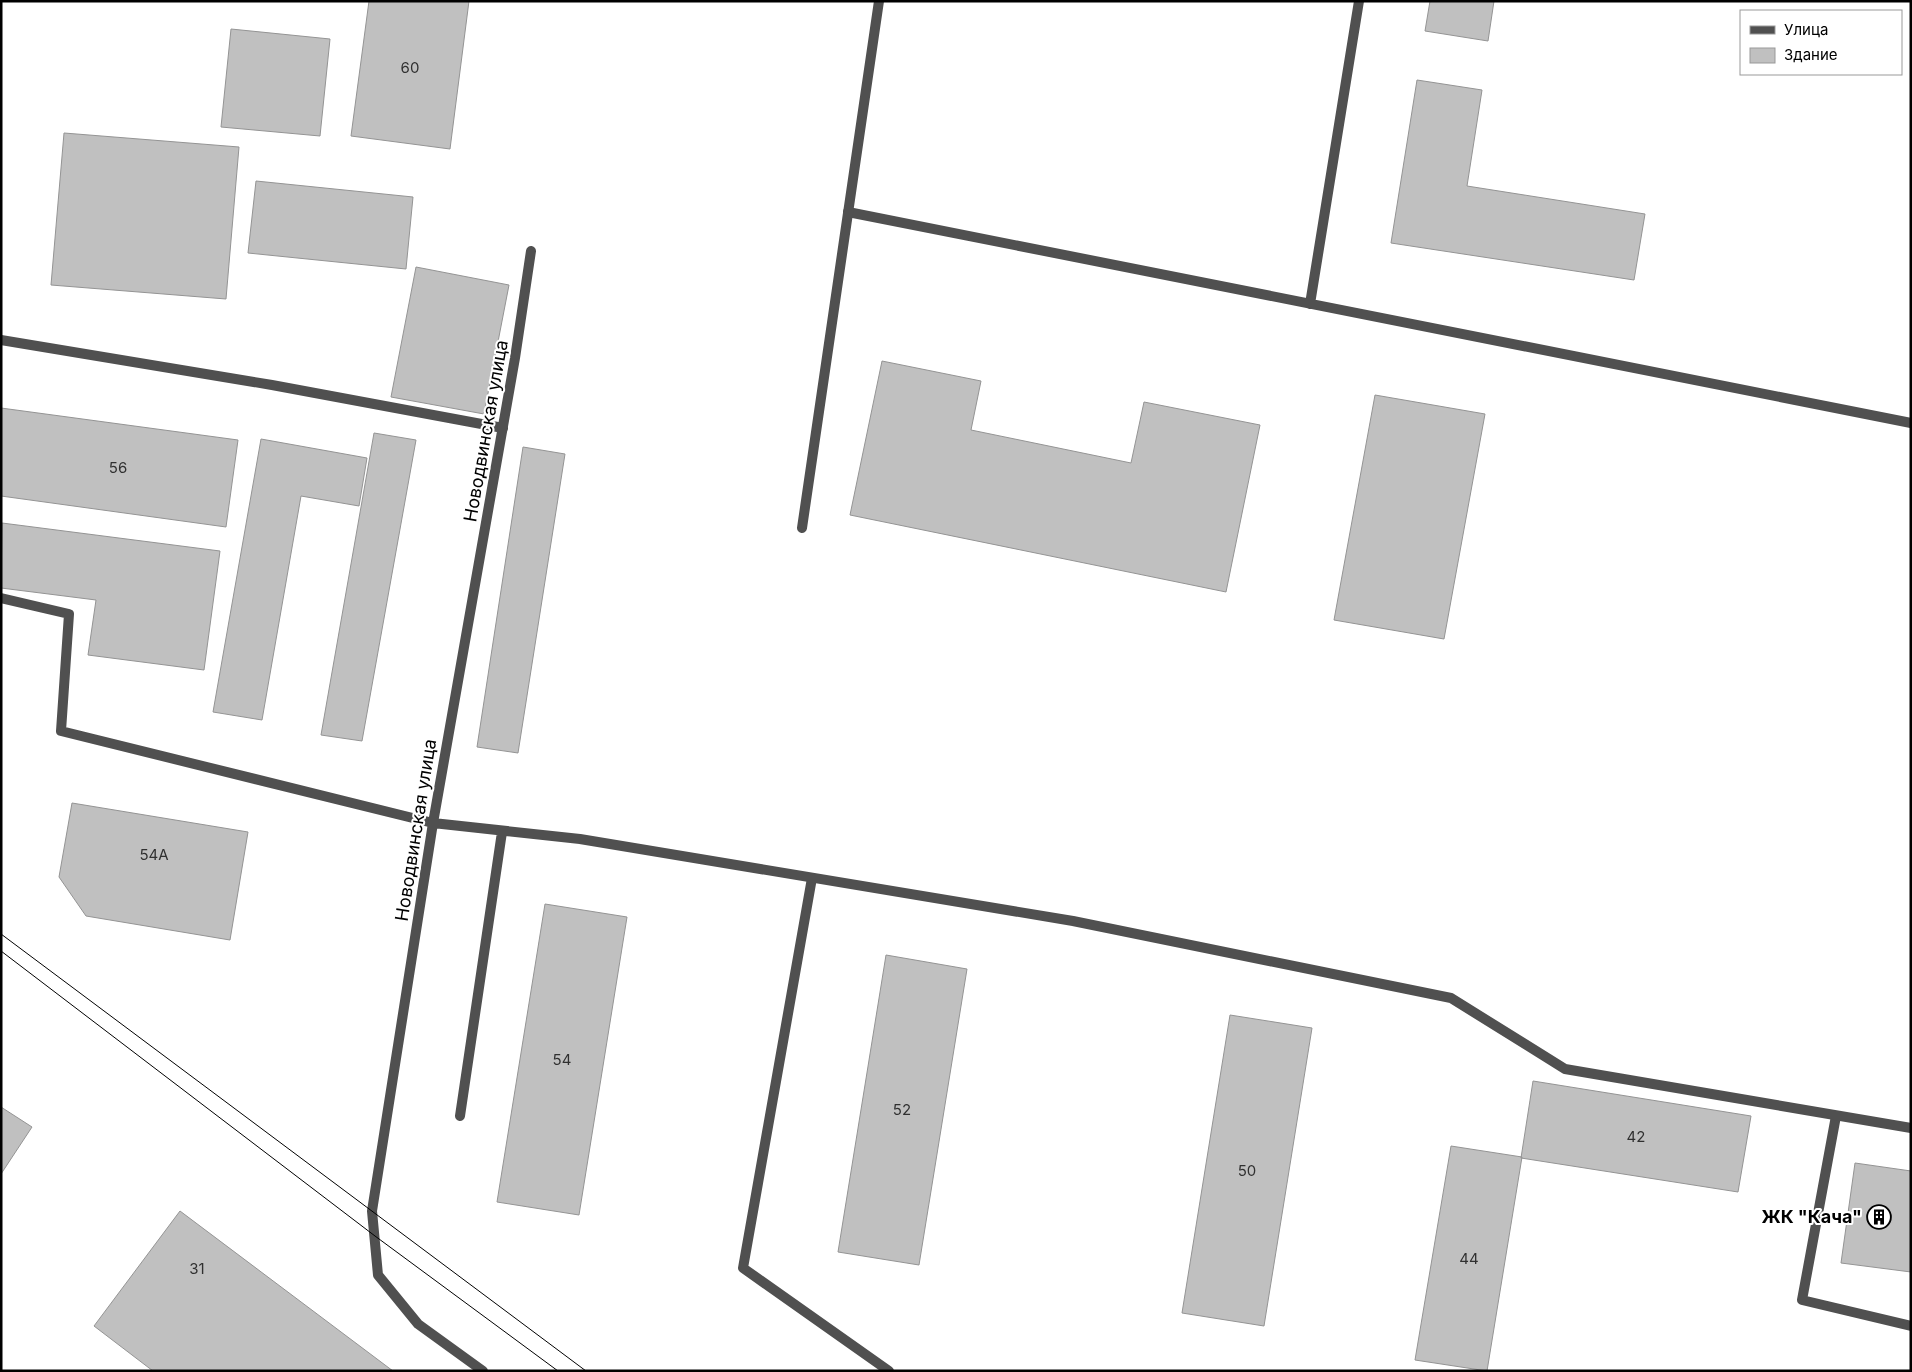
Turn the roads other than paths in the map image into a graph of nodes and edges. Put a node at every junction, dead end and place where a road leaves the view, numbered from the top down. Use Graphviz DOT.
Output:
graph roads {
  1 [pos="879,1"];
  2 [pos="1359,1"];
  3 [pos="848,212"];
  4 [pos="531,251"];
  5 [pos="1310,304"];
  6 [pos="1,340"];
  7 [pos="1911,424"];
  8 [pos="503,428"];
  9 [pos="802,528"];
  10 [pos="1,598"];
  11 [pos="433,823"];
  12 [pos="502,832"];
  13 [pos="812,878"];
  14 [pos="460,1116"];
  15 [pos="1836,1116"];
  16 [pos="1911,1128"];
  17 [pos="1911,1326"];
  18 [pos="483,1371"];
  19 [pos="889,1371"];
  1 -- 3 [label="street"];
  2 -- 5 [label="street"];
  3 -- 5 [label="street"];
  3 -- 9 [label="street"];
  4 -- 8 [label="street, Новодвинская улица"];
  5 -- 7 [label="street"];
  6 -- 8 [label="street"];
  8 -- 11 [label="street, Новодвинская улица"];
  10 -- 11 [label="street"];
  11 -- 12 [label="street"];
  11 -- 18 [label="street, Новодвинская улица"];
  12 -- 13 [label="street"];
  12 -- 14 [label="street"];
  13 -- 15 [label="street"];
  13 -- 19 [label="street"];
  15 -- 16 [label="street"];
  15 -- 17 [label="street"];
}
